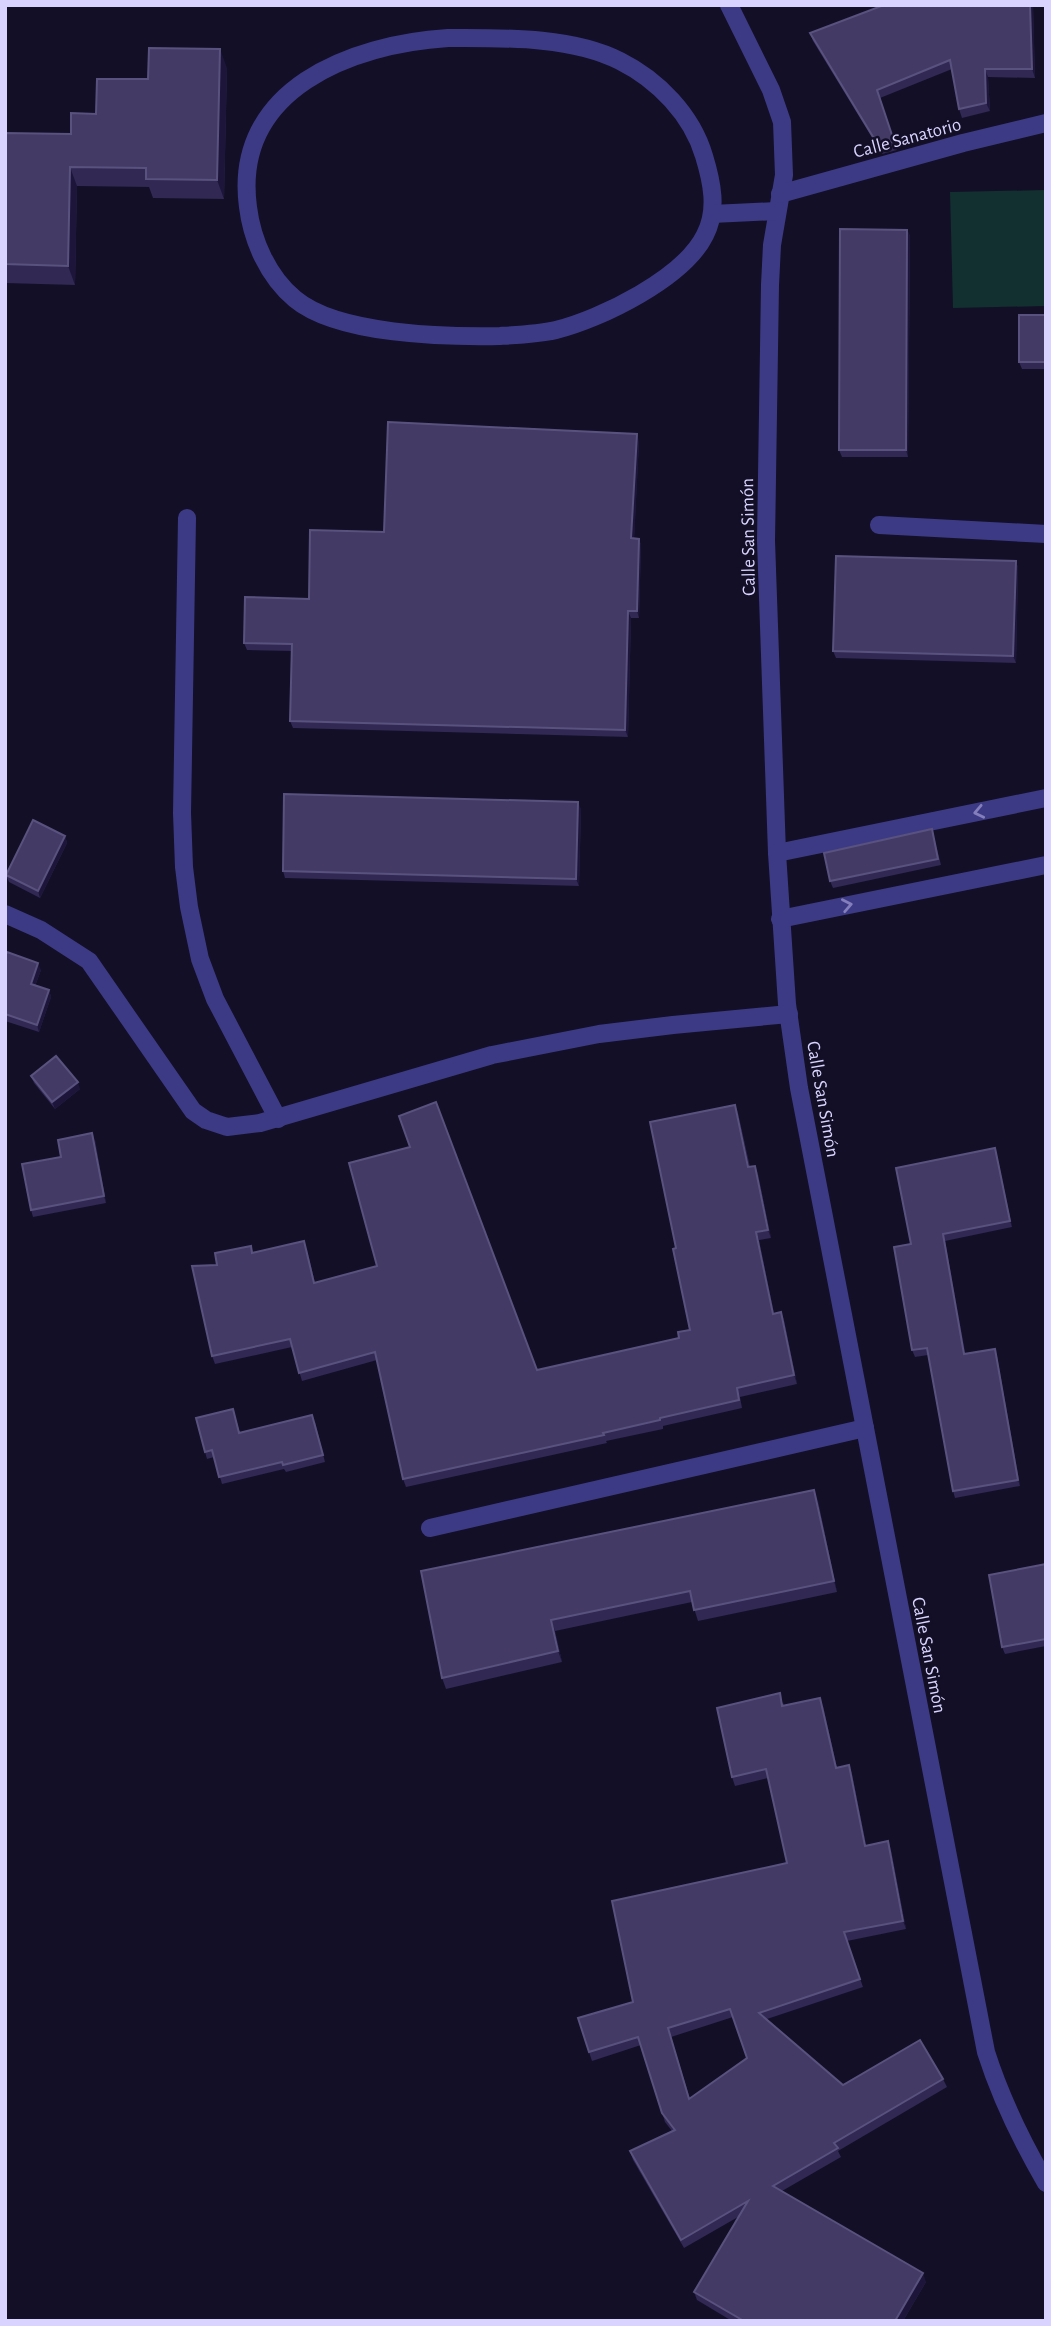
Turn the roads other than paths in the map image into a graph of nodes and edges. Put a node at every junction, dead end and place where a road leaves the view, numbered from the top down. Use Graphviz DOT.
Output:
graph roads {
  1 [pos="729,5"];
  2 [pos="1046,122"];
  3 [pos="779,202"];
  4 [pos="712,214"];
  5 [pos="187,518"];
  6 [pos="879,525"];
  7 [pos="1046,534"];
  8 [pos="1046,798"];
  9 [pos="777,853"];
  10 [pos="1046,865"];
  11 [pos="5,914"];
  12 [pos="780,919"];
  13 [pos="789,1014"];
  14 [pos="278,1119"];
  15 [pos="865,1428"];
  16 [pos="430,1528"];
  17 [pos="1046,2183"];
  1 -- 3 [label="street, Calle San Simón"];
  2 -- 3 [label="street, Calle Sanatorio"];
  3 -- 4 [label="street, Calle Sanatorio"];
  3 -- 9 [label="street, Calle San Simón"];
  4 -- 4 [label="street"];
  5 -- 14 [label="street"];
  6 -- 7 [label="street"];
  8 -- 9 [label="street, one-way"];
  9 -- 12 [label="street, Calle San Simón"];
  12 -- 10 [label="street, one-way"];
  11 -- 14 [label="street"];
  12 -- 13 [label="street, Calle San Simón"];
  13 -- 14 [label="street"];
  13 -- 15 [label="street, Calle San Simón"];
  15 -- 16 [label="street"];
  15 -- 17 [label="street, Calle San Simón"];
}
